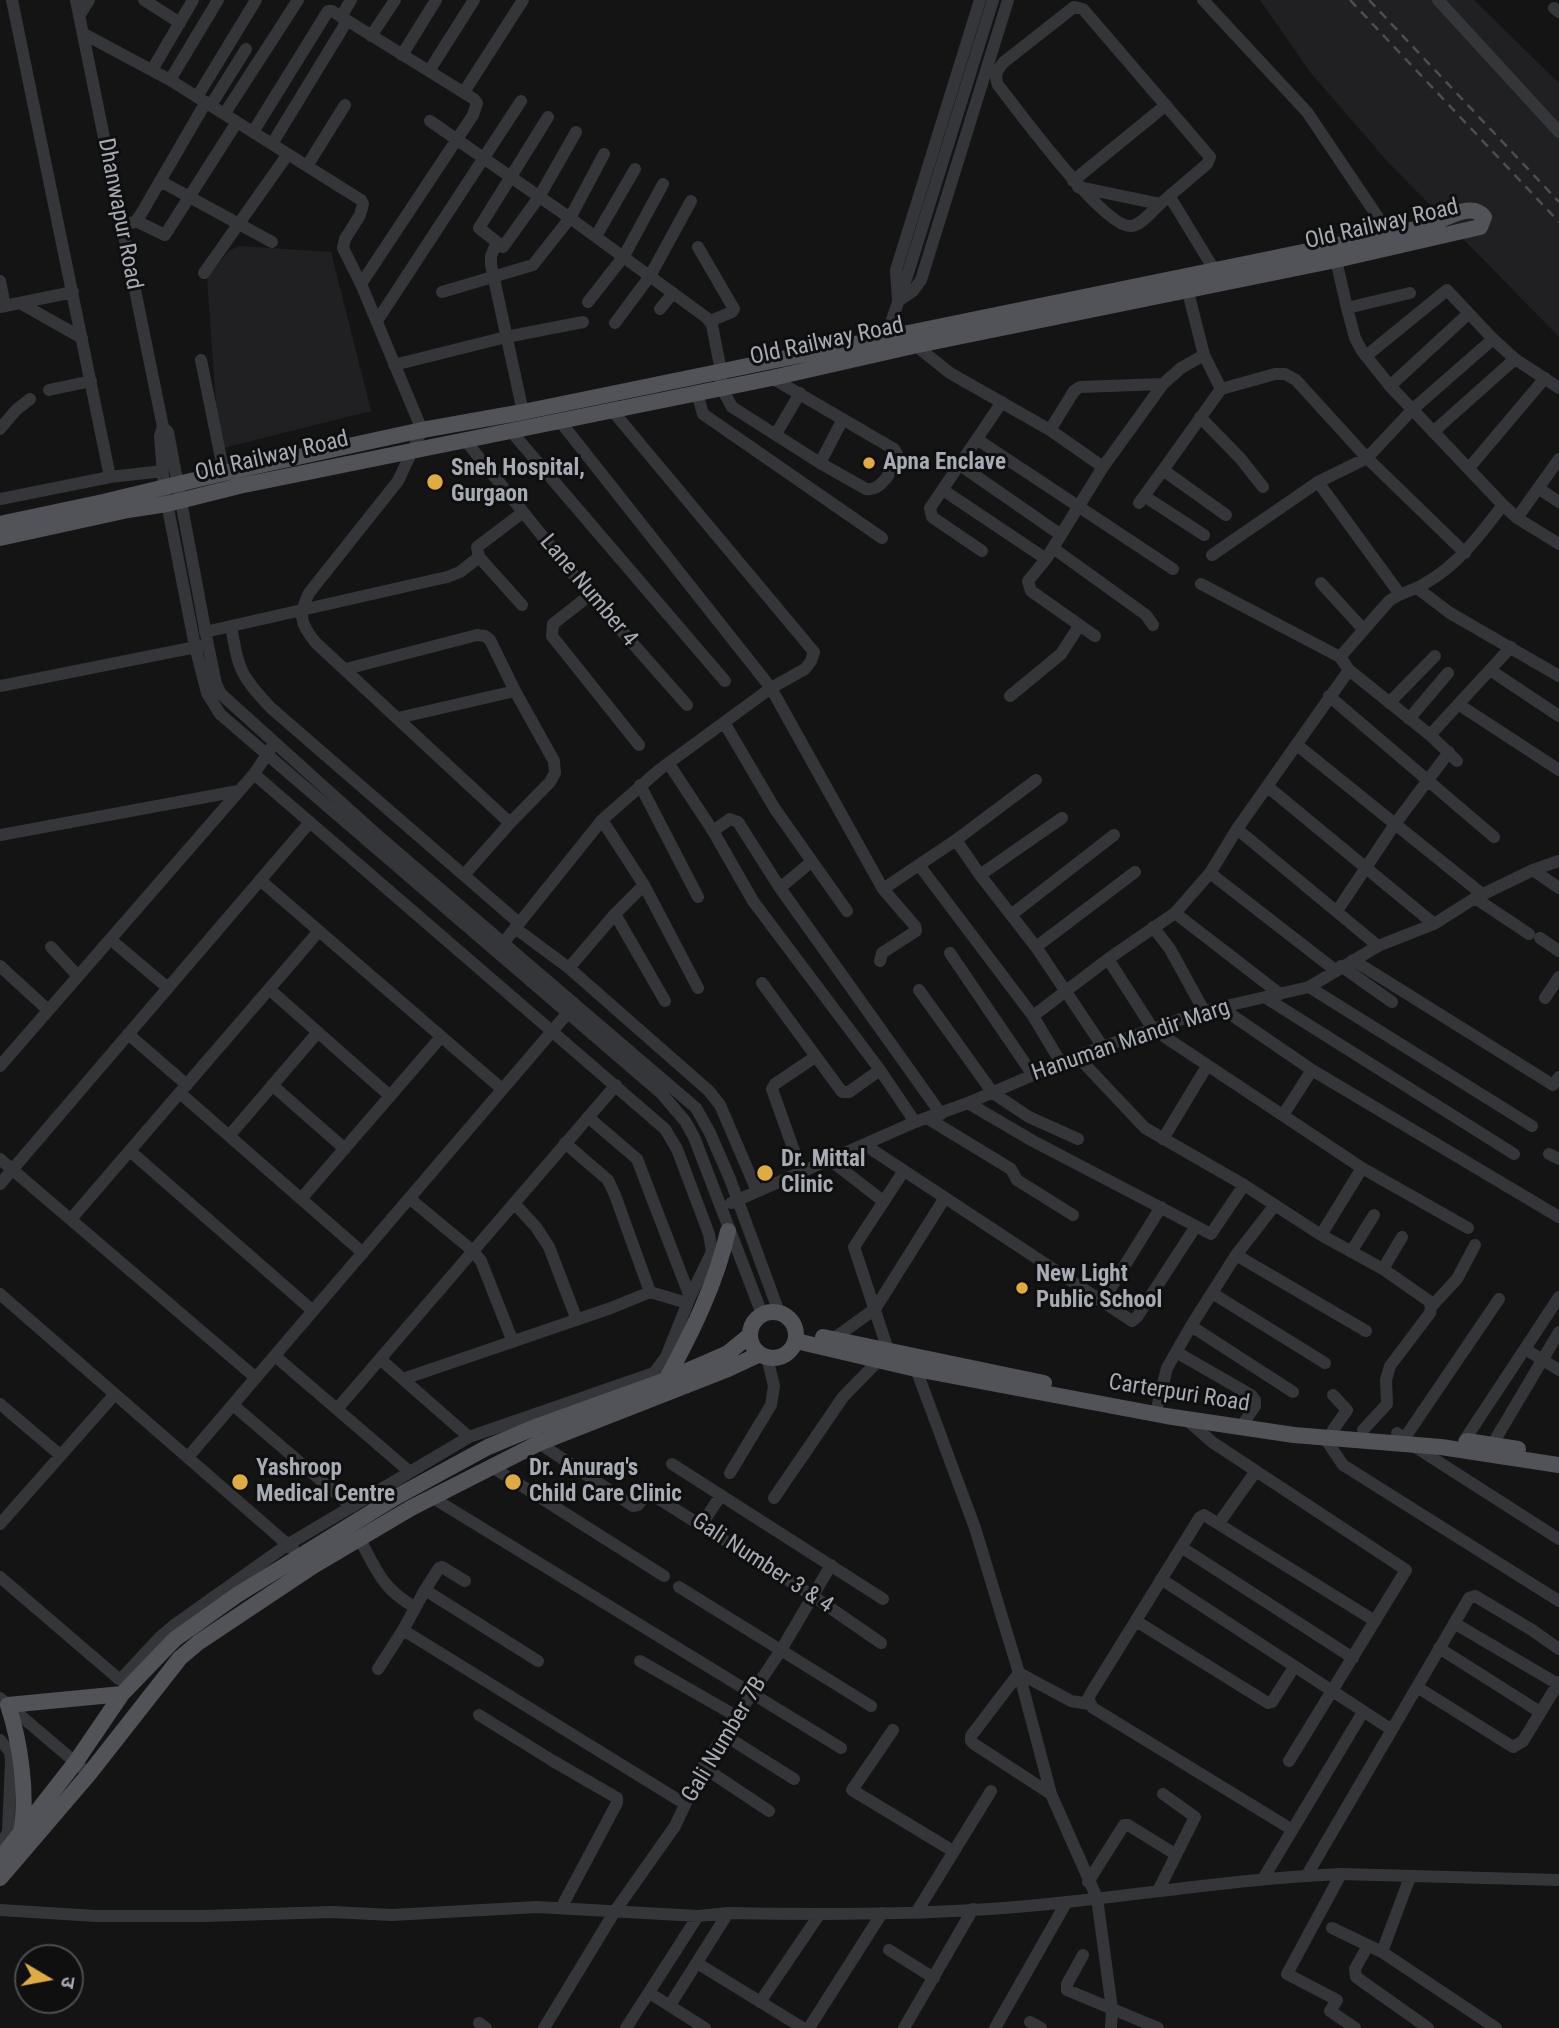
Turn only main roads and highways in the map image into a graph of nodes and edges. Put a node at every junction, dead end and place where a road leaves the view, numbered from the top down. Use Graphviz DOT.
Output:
graph roads {
  1 [pos="1186,284"];
  2 [pos="883,346"];
  3 [pos="721,379"];
  4 [pos="173,494"];
  5 [pos="0,524"];
  6 [pos="0,538"];
  7 [pos="728,1231"];
  8 [pos="750,1335"];
  9 [pos="796,1336"];
  10 [pos="883,1355"];
  11 [pos="764,1356"];
  12 [pos="666,1380"];
  13 [pos="1328,1434"];
  14 [pos="1405,1437"];
  15 [pos="1463,1446"];
  16 [pos="1559,1456"];
  17 [pos="1559,1465"];
  18 [pos="300,1556"];
  19 [pos="122,1694"];
  20 [pos="4,1701"];
  21 [pos="20,1834"];
  22 [pos="0,1859"];
  23 [pos="0,1878"];
  1 -- 1 [label="main road, Old Railway Road"];
  1 -- 2 [label="main road, Old Railway Road"];
  2 -- 3 [label="main road, Old Railway Road"];
  2 -- 3 [label="main road, Old Railway Road"];
  3 -- 4 [label="main road, Old Railway Road"];
  3 -- 4 [label="main road, Old Railway Road"];
  4 -- 5 [label="main road, Old Railway Road"];
  4 -- 6 [label="main road, Old Railway Road"];
  7 -- 12 [label="main road"];
  8 -- 9 [label="main road"];
  8 -- 11 [label="main road"];
  8 -- 12 [label="main road"];
  9 -- 10 [label="main road, Carterpuri Road"];
  9 -- 10 [label="main road, Carterpuri Road"];
  9 -- 11 [label="main road"];
  10 -- 13 [label="main road, Carterpuri Road"];
  10 -- 13 [label="main road, Carterpuri Road"];
  11 -- 18 [label="main road"];
  12 -- 18 [label="main road"];
  13 -- 14 [label="main road, Carterpuri Road"];
  13 -- 14 [label="main road, Carterpuri Road"];
  14 -- 15 [label="main road, Carterpuri Road"];
  15 -- 16 [label="main road, Carterpuri Road"];
  15 -- 17 [label="main road, Carterpuri Road"];
  18 -- 19 [label="main road"];
  18 -- 23 [label="main road"];
  19 -- 20 [label="main road"];
  19 -- 21 [label="main road"];
  20 -- 21 [label="main road"];
  21 -- 22 [label="main road"];
}
